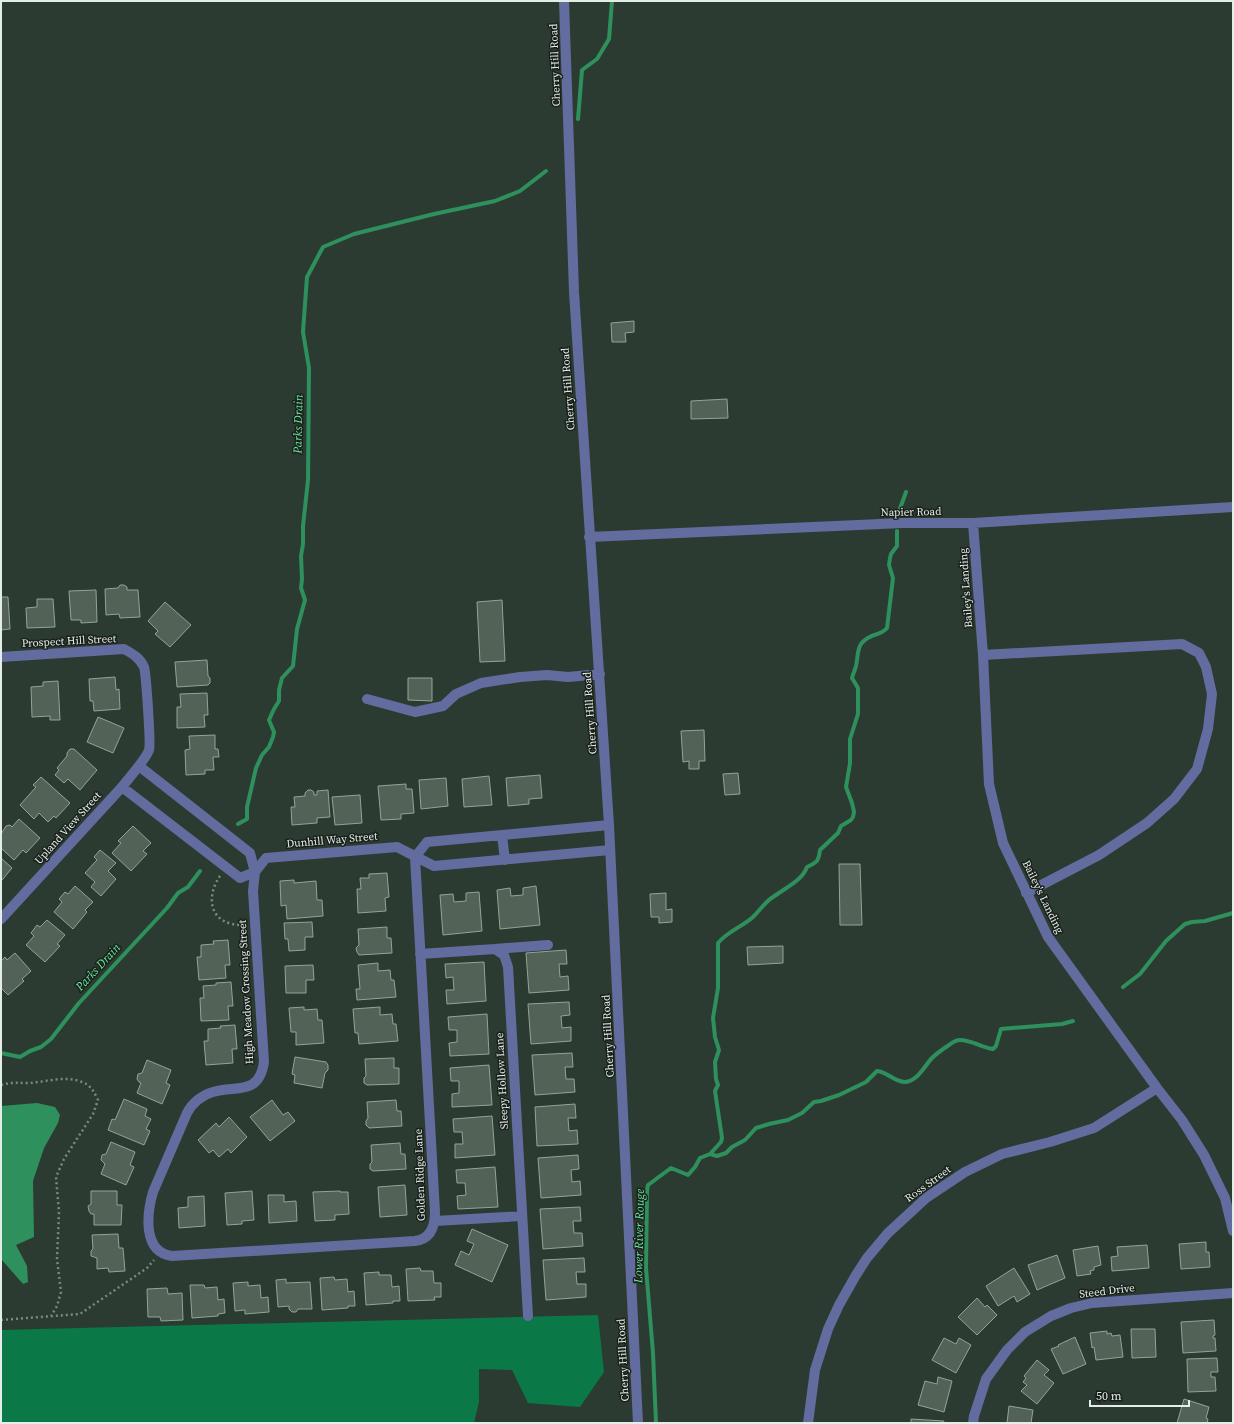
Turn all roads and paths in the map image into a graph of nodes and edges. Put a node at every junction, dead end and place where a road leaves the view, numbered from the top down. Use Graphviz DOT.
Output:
graph roads {
  1 [pos="564,1"];
  2 [pos="1233,507"];
  3 [pos="973,523"];
  4 [pos="590,537"];
  5 [pos="983,655"];
  6 [pos="1,656"];
  7 [pos="600,674"];
  8 [pos="367,699"];
  9 [pos="149,749"];
  10 [pos="139,766"];
  11 [pos="122,787"];
  12 [pos="609,825"];
  13 [pos="502,835"];
  14 [pos="610,850"];
  15 [pos="415,857"];
  16 [pos="505,860"];
  17 [pos="222,872"];
  18 [pos="255,872"];
  19 [pos="1026,893"];
  20 [pos="1,919"];
  21 [pos="248,926"];
  22 [pos="548,945"];
  23 [pos="495,949"];
  24 [pos="420,954"];
  25 [pos="1,1085"];
  26 [pos="1157,1088"];
  27 [pos="522,1216"];
  28 [pos="435,1221"];
  29 [pos="1233,1231"];
  30 [pos="157,1248"];
  31 [pos="1233,1293"];
  32 [pos="51,1316"];
  33 [pos="528,1316"];
  34 [pos="1,1320"];
  35 [pos="638,1423"];
  36 [pos="808,1423"];
  37 [pos="973,1423"];
  1 -- 4 [label="street, Cherry Hill Road"];
  2 -- 3 [label="street, Napier Road"];
  3 -- 4 [label="street, Napier Road"];
  3 -- 5 [label="street, Bailey's Landing"];
  4 -- 7 [label="street, Cherry Hill Road"];
  5 -- 19 [label="street, Bailey's Landing"];
  5 -- 19 [label="street"];
  6 -- 9 [label="street, Prospect Hill Street"];
  7 -- 8 [label="street"];
  7 -- 12 [label="street, Cherry Hill Road"];
  9 -- 10 [label="street, Upland View Street"];
  10 -- 11 [label="street, Upland View Street"];
  10 -- 18 [label="street"];
  11 -- 18 [label="street"];
  11 -- 20 [label="street, Upland View Street"];
  12 -- 13 [label="street"];
  12 -- 14 [label="street, Cherry Hill Road"];
  13 -- 15 [label="street"];
  13 -- 16 [label="street"];
  14 -- 16 [label="street, Dunhill Way Street"];
  14 -- 35 [label="street, Cherry Hill Road"];
  15 -- 16 [label="street, Dunhill Way Street"];
  15 -- 18 [label="street, Dunhill Way Street"];
  15 -- 24 [label="street, Golden Ridge Lane"];
  17 -- 21 [label="path"];
  18 -- 30 [label="street, High Meadow Crossing Street"];
  19 -- 26 [label="street, Bailey's Landing"];
  22 -- 23 [label="street"];
  23 -- 24 [label="street"];
  23 -- 27 [label="street, Sleepy Hollow Lane"];
  24 -- 28 [label="street, Golden Ridge Lane"];
  25 -- 32 [label="path"];
  26 -- 29 [label="street, Bailey's Landing"];
  26 -- 36 [label="street, Ross Street"];
  27 -- 28 [label="street"];
  27 -- 33 [label="street, Sleepy Hollow Lane"];
  28 -- 30 [label="street, Golden Ridge Lane"];
  30 -- 32 [label="path"];
  31 -- 37 [label="street, Steed Drive"];
  32 -- 34 [label="path"];
}
